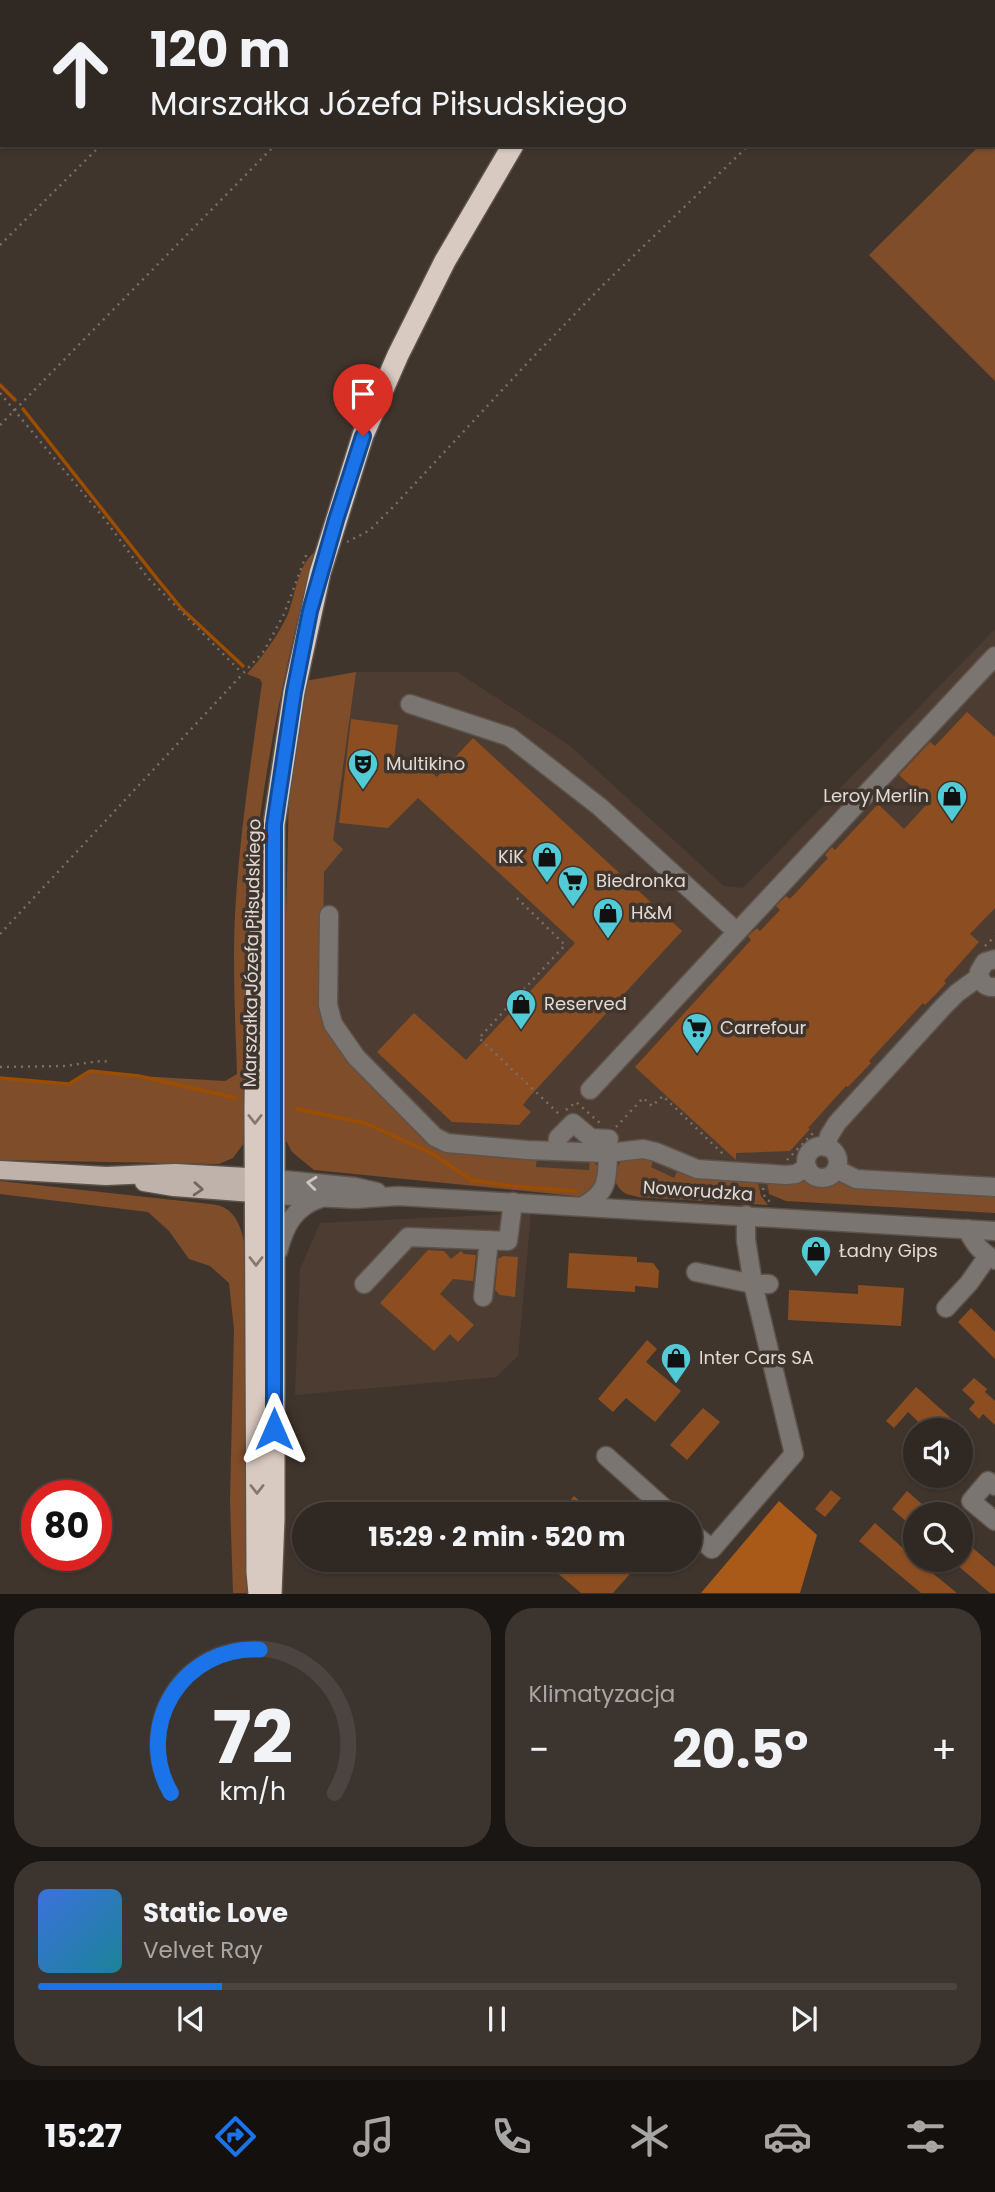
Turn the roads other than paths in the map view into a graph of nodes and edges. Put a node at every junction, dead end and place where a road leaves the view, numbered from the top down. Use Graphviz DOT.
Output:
graph roads {
  1 [pos="512,147"];
  2 [pos="995,656"];
  3 [pos="410,704"];
  4 [pos="274,825"];
  5 [pos="329,915"];
  6 [pos="737,932"];
  7 [pos="990,952"];
  8 [pos="979,977"];
  9 [pos="995,988"];
  10 [pos="590,1090"];
  11 [pos="607,1137"];
  12 [pos="826,1147"];
  13 [pos="557,1151"];
  14 [pos="807,1167"];
  15 [pos="836,1169"];
  16 [pos="0,1170"];
  17 [pos="607,1180"];
  18 [pos="265,1186"];
  19 [pos="995,1187"];
  20 [pos="398,1196"];
  21 [pos="322,1198"];
  22 [pos="513,1202"];
  23 [pos="585,1205"];
  24 [pos="632,1208"];
  25 [pos="746,1215"];
  26 [pos="967,1229"];
  27 [pos="995,1231"];
  28 [pos="489,1240"];
  29 [pos="991,1258"];
  30 [pos="274,1265"];
  31 [pos="696,1272"];
  32 [pos="364,1284"];
  33 [pos="761,1284"];
  34 [pos="483,1297"];
  35 [pos="946,1308"];
  36 [pos="606,1456"];
  37 [pos="995,1486"];
  38 [pos="658,1502"];
  39 [pos="995,1521"];
  40 [pos="702,1541"];
  41 [pos="260,1594"];
  42 [pos="271,1594"];
  1 -- 4 [label="highway, Marszałka Józefa Piłsudskiego"];
  2 -- 6 [label="street"];
  3 -- 6 [label="street"];
  4 -- 18 [label="highway, Marszałka Józefa Piłsudskiego"];
  4 -- 18 [label="highway, Marszałka Józefa Piłsudskiego, one-way"];
  5 -- 13 [label="street"];
  6 -- 10 [label="street"];
  7 -- 8 [label="street"];
  8 -- 9 [label="street"];
  8 -- 12 [label="street"];
  11 -- 13 [label="street"];
  11 -- 13 [label="street"];
  11 -- 14 [label="street"];
  11 -- 17 [label="street"];
  12 -- 14 [label="street"];
  12 -- 15 [label="street"];
  14 -- 15 [label="street"];
  15 -- 19 [label="street"];
  16 -- 18 [label="main road, Noworudzka"];
  17 -- 23 [label="street"];
  17 -- 24 [label="street"];
  20 -- 18 [label="street, Noworudzka, one-way"];
  18 -- 21 [label="street, Noworudzka"];
  18 -- 30 [label="highway, Marszałka Józefa Piłsudskiego"];
  18 -- 41 [label="highway, Marszałka Józefa Piłsudskiego, one-way"];
  20 -- 21 [label="street, Noworudzka"];
  20 -- 22 [label="street, Noworudzka"];
  21 -- 30 [label="street"];
  22 -- 23 [label="street, Noworudzka"];
  22 -- 28 [label="street"];
  23 -- 24 [label="street, Noworudzka"];
  24 -- 25 [label="street, Noworudzka"];
  25 -- 26 [label="street, Noworudzka"];
  25 -- 33 [label="street"];
  26 -- 27 [label="street, Noworudzka"];
  26 -- 29 [label="street"];
  28 -- 32 [label="street"];
  28 -- 34 [label="street"];
  29 -- 35 [label="street"];
  30 -- 42 [label="highway, Marszałka Józefa Piłsudskiego"];
  31 -- 33 [label="street"];
  33 -- 40 [label="street"];
  36 -- 38 [label="street"];
  37 -- 39 [label="street"];
}
